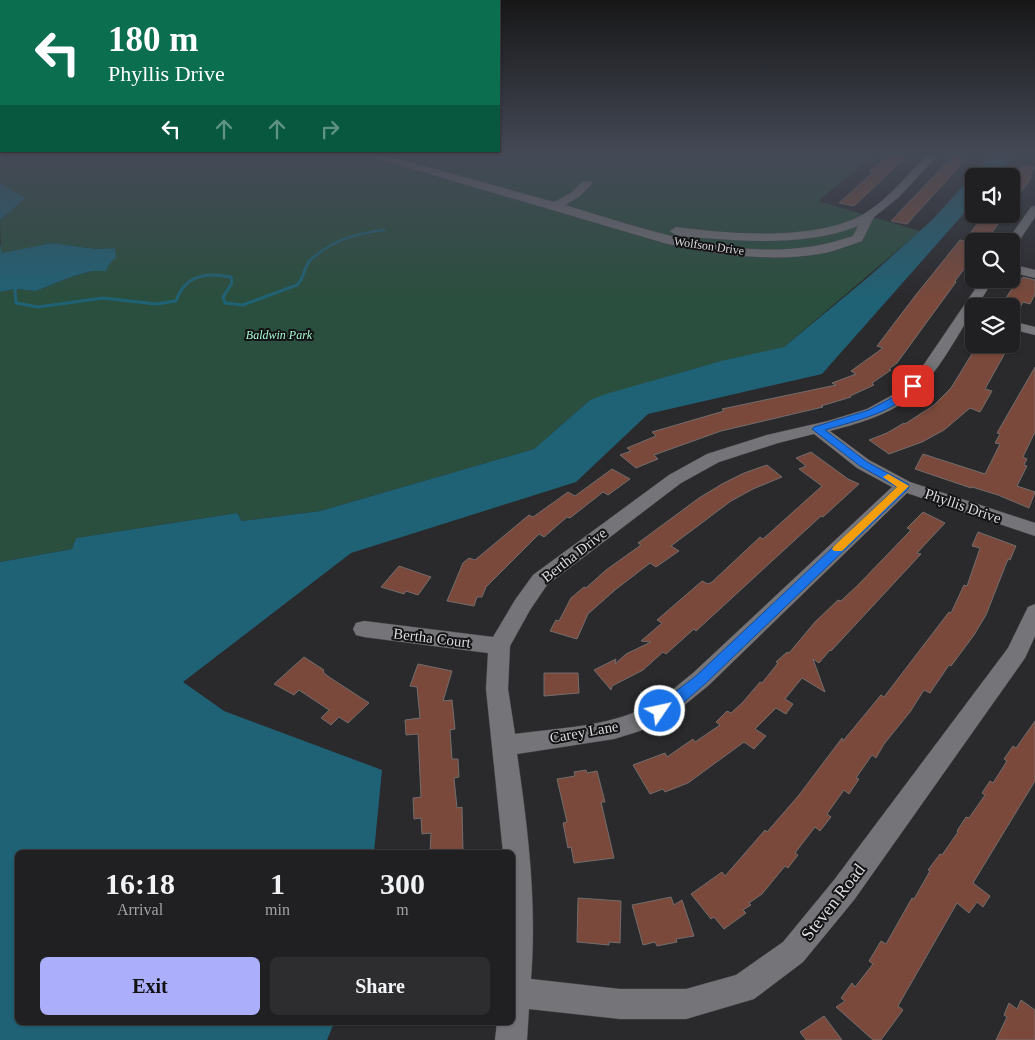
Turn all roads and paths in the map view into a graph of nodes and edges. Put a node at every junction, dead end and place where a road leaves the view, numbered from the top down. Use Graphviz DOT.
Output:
graph roads {
  1 [pos="546,204"];
  2 [pos="563,204"];
  3 [pos="882,204"];
  4 [pos="558,207"];
  5 [pos="1035,210"];
  6 [pos="869,216"];
  7 [pos="1031,224"];
  8 [pos="824,231"];
  9 [pos="1020,235"];
  10 [pos="724,236"];
  11 [pos="842,245"];
  12 [pos="756,253"];
  13 [pos="769,264"];
  14 [pos="1020,270"];
  15 [pos="1035,274"];
  16 [pos="965,320"];
  17 [pos="1020,327"];
  18 [pos="1035,331"];
  19 [pos="817,429"];
  20 [pos="904,486"];
  21 [pos="1035,530"];
  22 [pos="1035,612"];
  23 [pos="364,629"];
  24 [pos="499,646"];
  25 [pos="504,746"];
  26 [pos="516,992"];
  27 [pos="515,1002"];
  28 [pos="513,1025"];
  29 [pos="511,1040"];
  1 -- 4 [label="street"];
  2 -- 4 [label="street"];
  3 -- 6 [label="street, Wolfson Drive"];
  4 -- 10 [label="street, Wolfson Drive"];
  4 -- 12 [label="street, Wolfson Drive"];
  5 -- 7 [label="street"];
  6 -- 8 [label="street, Wolfson Drive"];
  6 -- 11 [label="street, Wolfson Drive"];
  7 -- 9 [label="street"];
  8 -- 10 [label="street, Wolfson Drive"];
  8 -- 11 [label="street"];
  10 -- 12 [label="street, Wolfson Drive"];
  11 -- 12 [label="street, Wolfson Drive"];
  12 -- 13 [label="street, Wolfson Drive"];
  14 -- 15 [label="street"];
  16 -- 19 [label="street, Bertha Drive"];
  17 -- 18 [label="street"];
  19 -- 20 [label="street, Phyllis Drive"];
  19 -- 24 [label="street, Bertha Drive"];
  20 -- 21 [label="street, Phyllis Drive"];
  20 -- 25 [label="street, Carey Lane"];
  22 -- 26 [label="street, Steven Road"];
  23 -- 24 [label="street, Bertha Court"];
  24 -- 25 [label="street, Bertha Drive"];
  25 -- 26 [label="street, Bertha Drive"];
  26 -- 27 [label="street, Bertha Drive"];
  28 -- 29 [label="street, Bertha Drive"];
}
